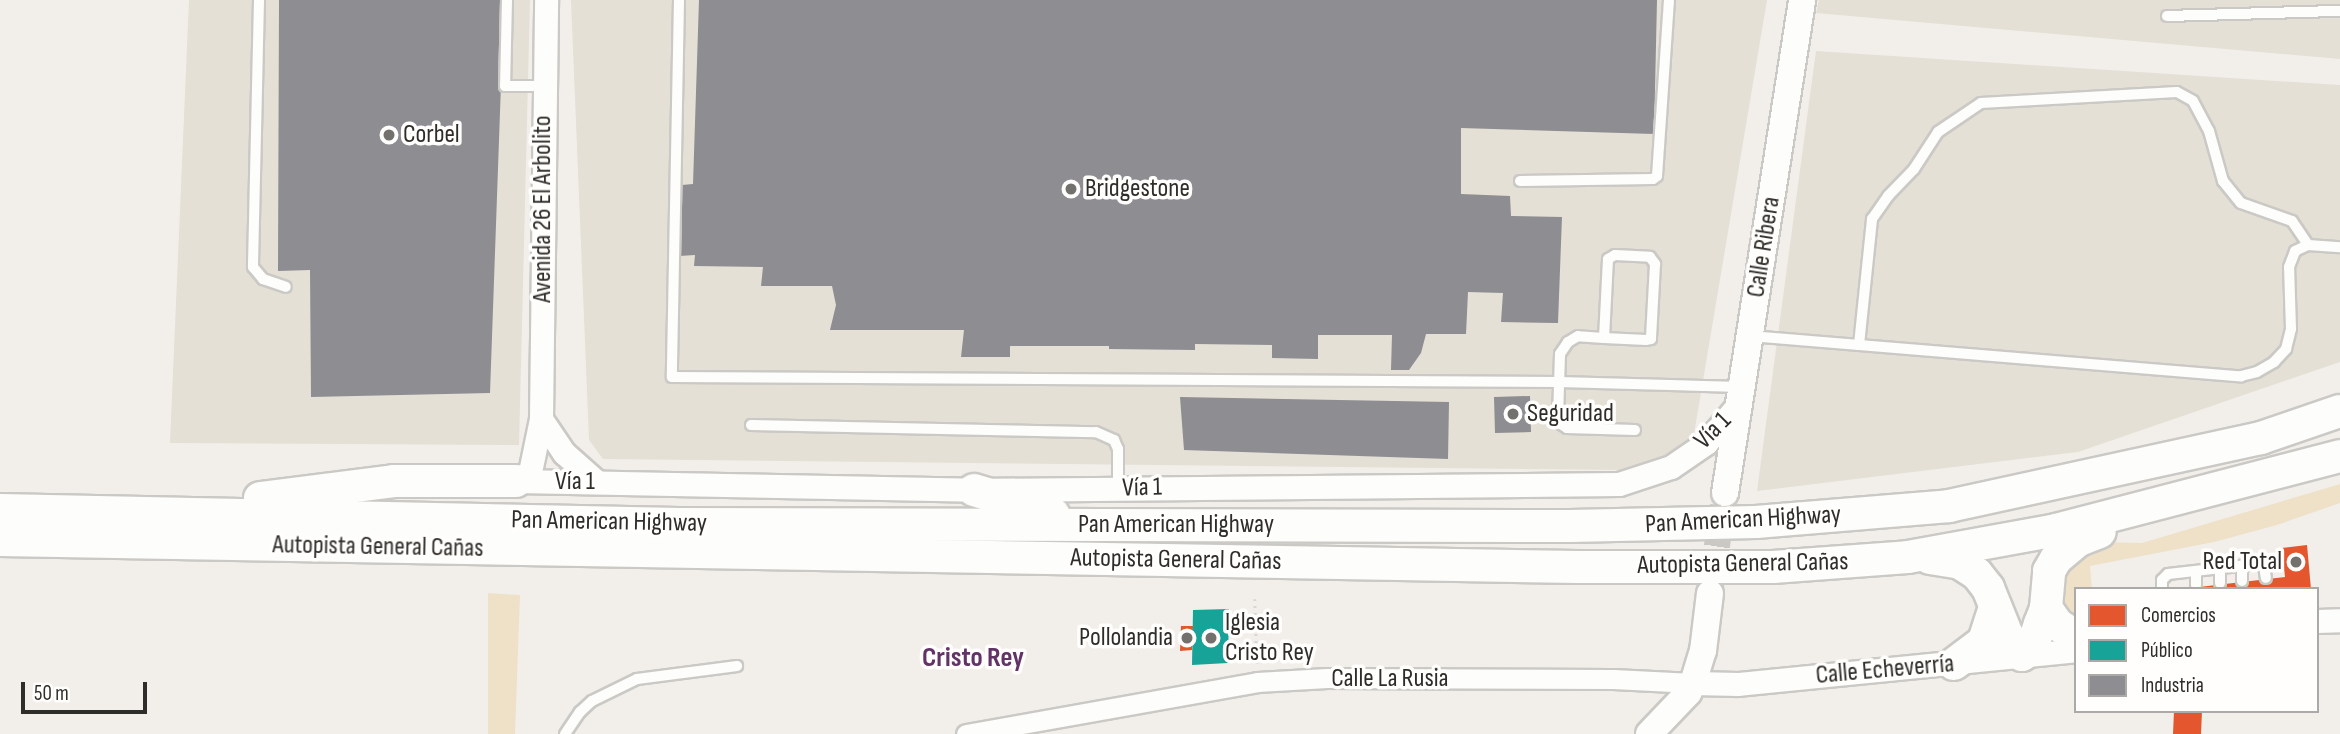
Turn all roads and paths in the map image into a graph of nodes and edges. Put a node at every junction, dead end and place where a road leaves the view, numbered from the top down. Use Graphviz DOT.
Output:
graph roads {
  1 [pos="259,0"];
  2 [pos="507,0"];
  3 [pos="547,0"];
  4 [pos="679,0"];
  5 [pos="1669,0"];
  6 [pos="1802,0"];
  7 [pos="2340,11"];
  8 [pos="2167,16"];
  9 [pos="543,86"];
  10 [pos="1520,181"];
  11 [pos="2308,245"];
  12 [pos="2340,247"];
  13 [pos="286,287"];
  14 [pos="1750,335"];
  15 [pos="1604,338"];
  16 [pos="1860,345"];
  17 [pos="1559,382"];
  18 [pos="1740,395"];
  19 [pos="2340,411"];
  20 [pos="541,419"];
  21 [pos="751,425"];
  22 [pos="1635,430"];
  23 [pos="2340,456"];
  24 [pos="2267,477"];
  25 [pos="516,481"];
  26 [pos="597,482"];
  27 [pos="1118,488"];
  28 [pos="974,490"];
  29 [pos="1725,494"];
  30 [pos="0,510"];
  31 [pos="136,511"];
  32 [pos="1085,524"];
  33 [pos="0,540"];
  34 [pos="1908,557"];
  35 [pos="2242,566"];
  36 [pos="2220,568"];
  37 [pos="2196,571"];
  38 [pos="2266,578"];
  39 [pos="2242,581"];
  40 [pos="2220,583"];
  41 [pos="2196,586"];
  42 [pos="2163,587"];
  43 [pos="1710,593"];
  44 [pos="1255,599"];
  45 [pos="1995,607"];
  46 [pos="2046,608"];
  47 [pos="2340,620"];
  48 [pos="2319,621"];
  49 [pos="2074,636"];
  50 [pos="2074,650"];
  51 [pos="2022,655"];
  52 [pos="1954,664"];
  53 [pos="737,666"];
  54 [pos="1257,682"];
  55 [pos="1693,683"];
  56 [pos="565,734"];
  57 [pos="966,734"];
  58 [pos="1649,734"];
  1 -- 13 [label="lane"];
  2 -- 9 [label="lane"];
  3 -- 9 [label="street, Avenida 26 El Arbolito"];
  4 -- 17 [label="lane"];
  5 -- 10 [label="lane"];
  6 -- 14 [label="main road, Calle Ribera"];
  7 -- 8 [label="lane"];
  9 -- 20 [label="street, Avenida 26 El Arbolito"];
  11 -- 12 [label="lane"];
  11 -- 16 [label="lane"];
  11 -- 16 [label="lane"];
  14 -- 16 [label="lane"];
  14 -- 18 [label="main road, Calle Ribera"];
  15 -- 15 [label="lane"];
  15 -- 17 [label="lane"];
  17 -- 18 [label="lane"];
  17 -- 22 [label="lane"];
  18 -- 27 [label="street, Vía 1"];
  18 -- 29 [label="main road, Calle Ribera"];
  19 -- 32 [label="highway, Pan American Highway"];
  20 -- 25 [label="street, Avenida 26 El Arbolito"];
  20 -- 26 [label="street"];
  21 -- 27 [label="lane"];
  23 -- 24 [label="highway, Autopista General Cañas"];
  24 -- 34 [label="highway, Autopista General Cañas"];
  24 -- 46 [label="highway"];
  25 -- 26 [label="street, Vía 1"];
  25 -- 31 [label="highway"];
  26 -- 28 [label="street, Vía 1"];
  27 -- 28 [label="street, Vía 1"];
  28 -- 32 [label="highway"];
  30 -- 31 [label="highway, Pan American Highway"];
  31 -- 32 [label="highway, Pan American Highway"];
  33 -- 34 [label="highway, Autopista General Cañas"];
  34 -- 45 [label="highway"];
  35 -- 36 [label="lane"];
  35 -- 38 [label="lane"];
  35 -- 39 [label="lane"];
  36 -- 37 [label="lane"];
  36 -- 40 [label="lane"];
  37 -- 41 [label="lane"];
  37 -- 42 [label="lane"];
  43 -- 55 [label="main road"];
  44 -- 54 [label="path"];
  45 -- 51 [label="highway"];
  45 -- 52 [label="highway"];
  46 -- 49 [label="highway"];
  46 -- 51 [label="highway"];
  47 -- 48 [label="street"];
  50 -- 51 [label="street, Calle Echeverría"];
  51 -- 52 [label="street, Calle Echeverría"];
  52 -- 55 [label="street, Calle Echeverría"];
  53 -- 56 [label="lane"];
  54 -- 55 [label="street, Calle La Rusia"];
  54 -- 57 [label="street, Calle La Rusia"];
  55 -- 58 [label="main road"];
}
